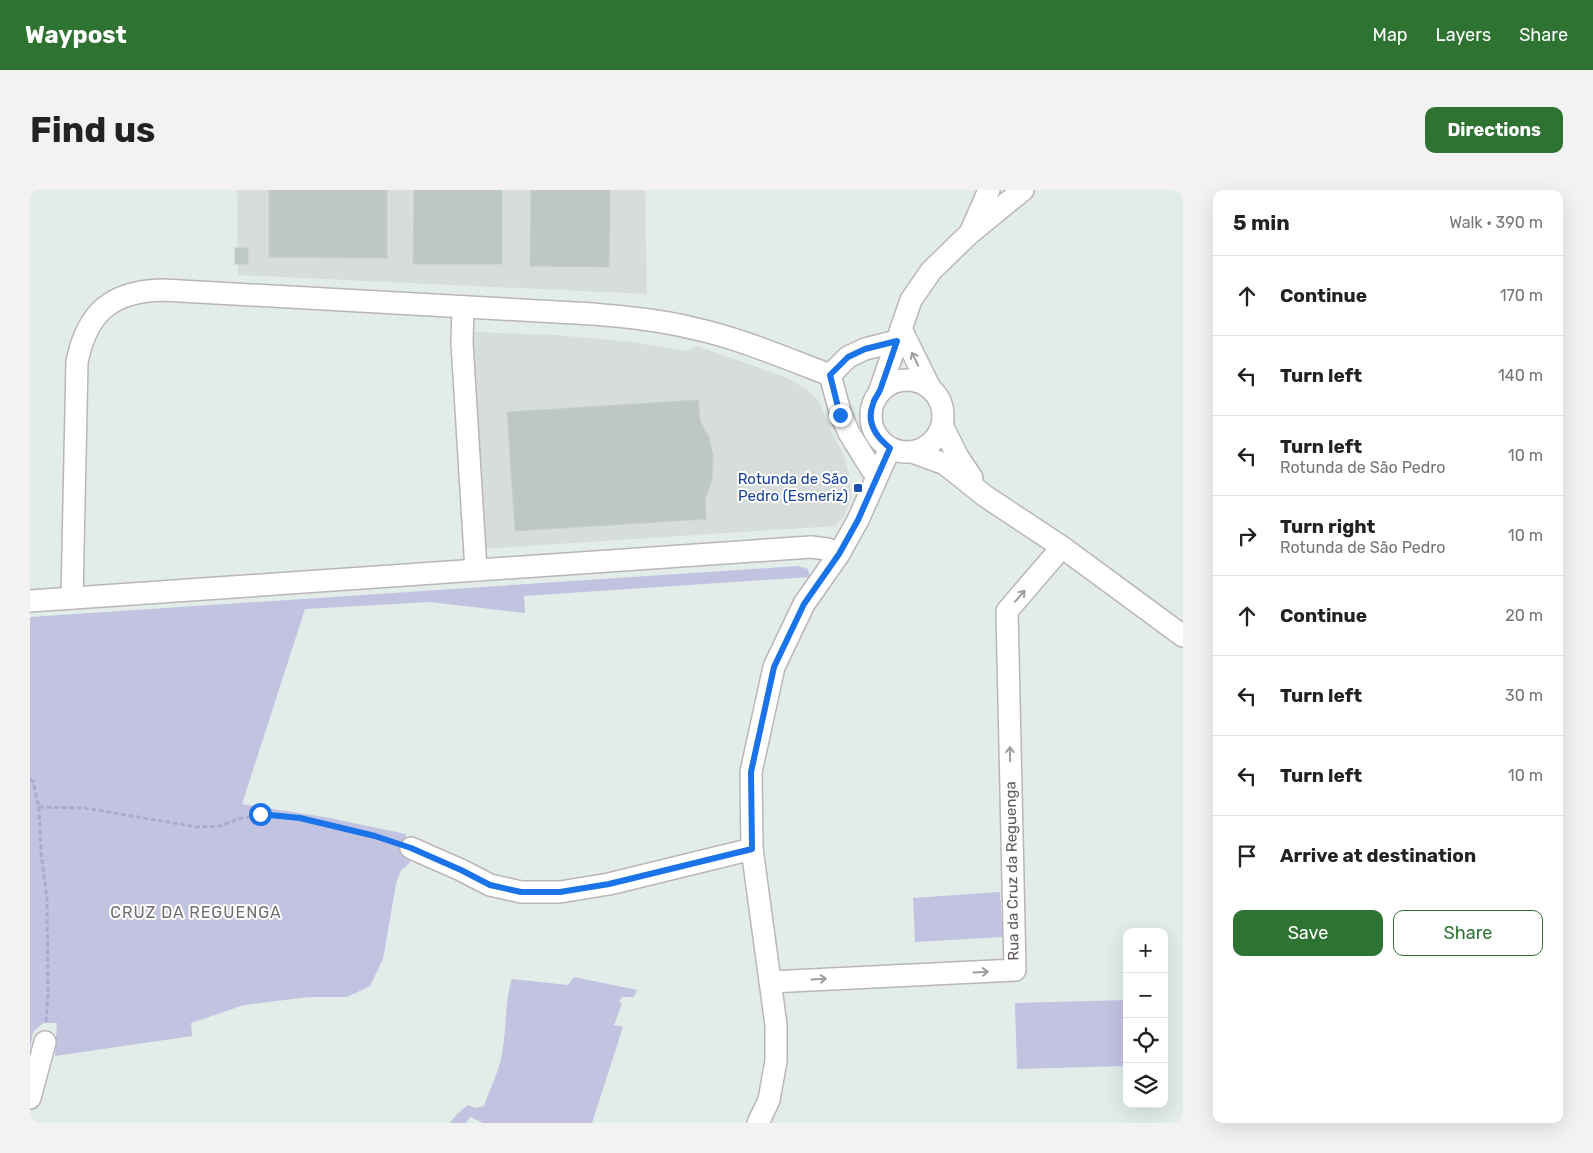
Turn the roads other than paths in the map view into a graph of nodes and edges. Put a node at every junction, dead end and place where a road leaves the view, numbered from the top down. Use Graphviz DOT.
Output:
graph roads {
  1 [pos="989,190"];
  2 [pos="1024,190"];
  3 [pos="969,234"];
  4 [pos="463,307"];
  5 [pos="899,335"];
  6 [pos="830,375"];
  7 [pos="930,388"];
  8 [pos="879,393"];
  9 [pos="942,425"];
  10 [pos="890,448"];
  11 [pos="912,452"];
  12 [pos="872,470"];
  13 [pos="985,496"];
  14 [pos="1062,547"];
  15 [pos="839,554"];
  16 [pos="476,570"];
  17 [pos="72,598"];
  18 [pos="30,601"];
  19 [pos="1183,636"];
  20 [pos="411,848"];
  21 [pos="752,849"];
  22 [pos="770,982"];
  23 [pos="45,1042"];
  24 [pos="30,1098"];
  25 [pos="758,1123"];
  1 -- 3 [label="street"];
  2 -- 3 [label="street"];
  3 -- 5 [label="street"];
  4 -- 6 [label="street"];
  4 -- 16 [label="street"];
  4 -- 17 [label="street"];
  5 -- 6 [label="street"];
  7 -- 5 [label="street, one-way"];
  5 -- 8 [label="street"];
  6 -- 12 [label="street"];
  7 -- 8 [label="street"];
  7 -- 9 [label="street"];
  8 -- 10 [label="street"];
  9 -- 11 [label="street"];
  9 -- 13 [label="street"];
  10 -- 11 [label="street"];
  10 -- 15 [label="street"];
  11 -- 13 [label="street"];
  13 -- 14 [label="street"];
  14 -- 19 [label="street"];
  22 -- 14 [label="street, Rua da Cruz da Reguenga, one-way"];
  15 -- 16 [label="street"];
  15 -- 21 [label="street"];
  16 -- 17 [label="street"];
  17 -- 18 [label="street"];
  20 -- 21 [label="street"];
  21 -- 22 [label="street"];
  22 -- 25 [label="street"];
  23 -- 24 [label="street"];
}
